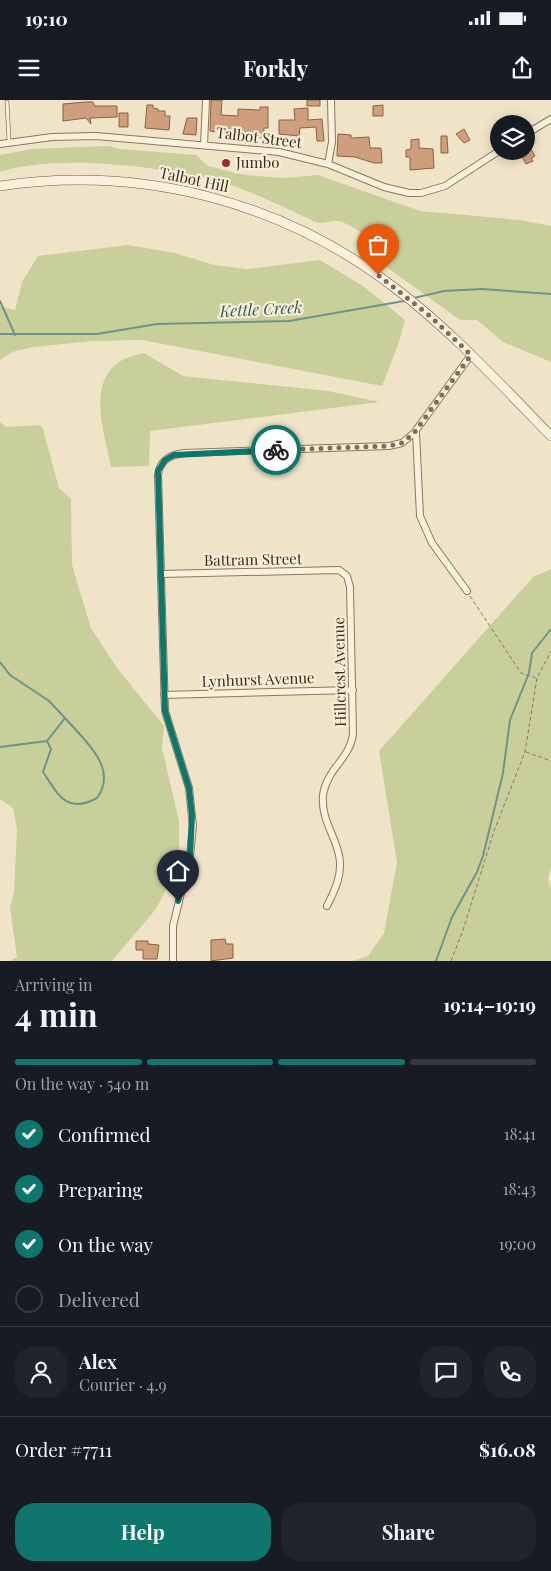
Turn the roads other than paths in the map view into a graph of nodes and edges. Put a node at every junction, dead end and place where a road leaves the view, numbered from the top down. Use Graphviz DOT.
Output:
graph roads {
  1 [pos="206,100"];
  2 [pos="331,100"];
  3 [pos="7,102"];
  4 [pos="551,119"];
  5 [pos="535,129"];
  6 [pos="9,141"];
  7 [pos="0,144"];
  8 [pos="204,145"];
  9 [pos="490,157"];
  10 [pos="328,164"];
  11 [pos="0,186"];
  12 [pos="471,355"];
  13 [pos="416,431"];
  14 [pos="551,436"];
  15 [pos="160,574"];
  16 [pos="345,574"];
  17 [pos="467,591"];
  18 [pos="353,690"];
  19 [pos="164,696"];
  20 [pos="327,906"];
  21 [pos="173,961"];
  1 -- 8 [label="street"];
  2 -- 10 [label="street"];
  3 -- 6 [label="lane"];
  4 -- 5 [label="street"];
  6 -- 7 [label="street, Talbot Street"];
  6 -- 8 [label="street, Talbot Street"];
  8 -- 10 [label="street, Talbot Street"];
  9 -- 10 [label="street, Talbot Street"];
  11 -- 12 [label="main road, Talbot Hill"];
  12 -- 13 [label="street"];
  12 -- 14 [label="main road"];
  13 -- 15 [label="street"];
  13 -- 17 [label="street"];
  15 -- 16 [label="street, Battram Street"];
  15 -- 19 [label="street"];
  16 -- 18 [label="street, Hillcrest Avenue"];
  18 -- 19 [label="street, Lynhurst Avenue"];
  18 -- 20 [label="street, Hillcrest Avenue"];
  19 -- 21 [label="street"];
}
